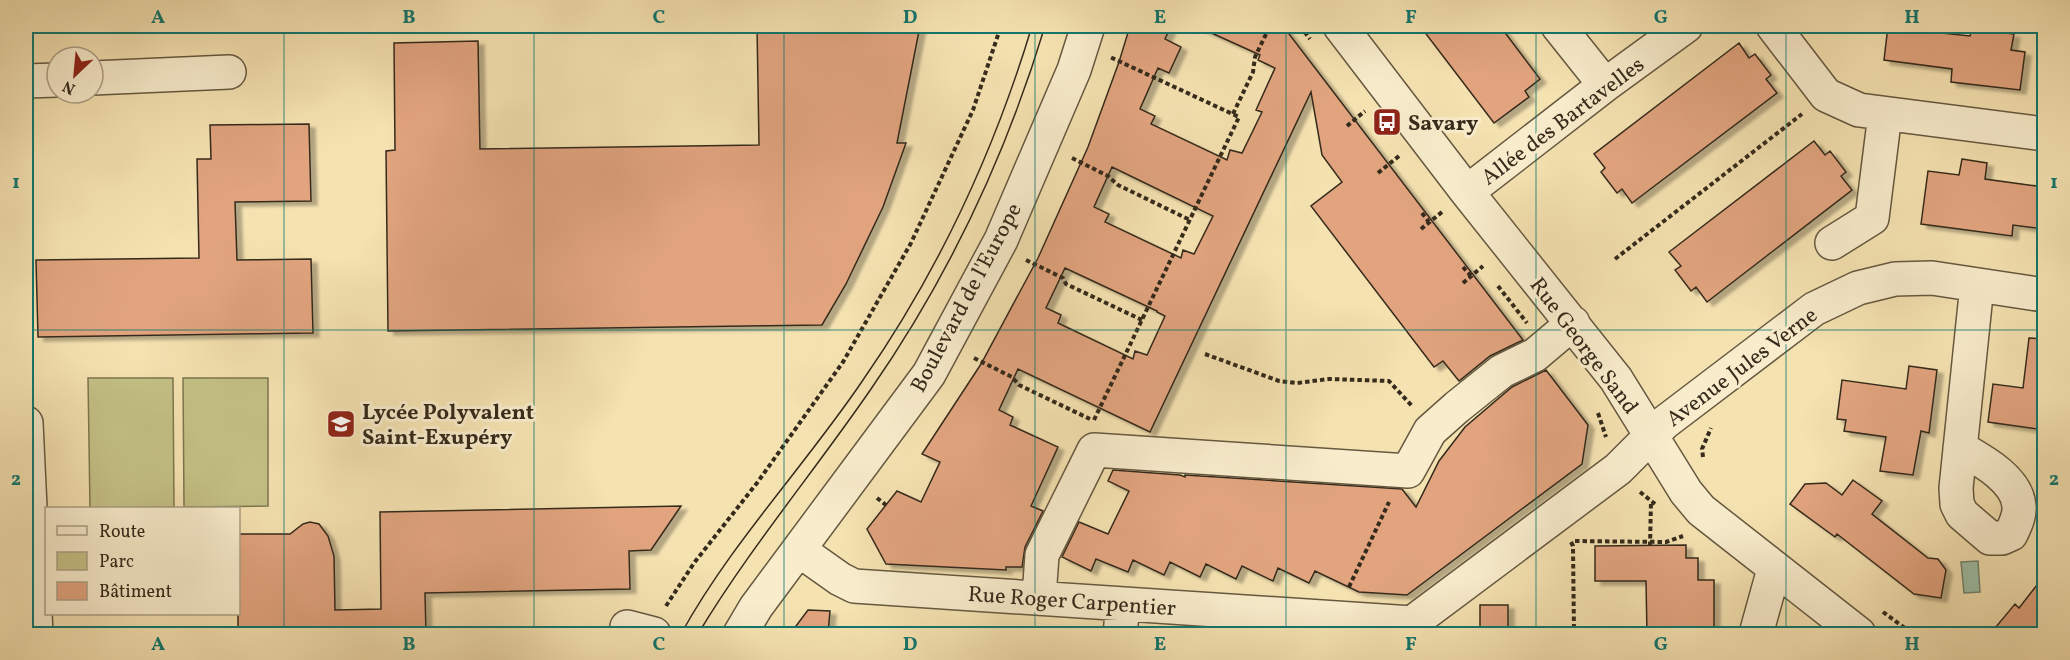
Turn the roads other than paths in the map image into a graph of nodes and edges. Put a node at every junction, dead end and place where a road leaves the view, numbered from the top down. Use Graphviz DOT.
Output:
graph roads {
  1 [pos="1088,26"];
  2 [pos="1340,26"];
  3 [pos="1558,26"];
  4 [pos="1686,26"];
  5 [pos="1773,26"];
  6 [pos="229,72"];
  7 [pos="105,77"];
  8 [pos="45,80"];
  9 [pos="26,81"];
  10 [pos="1605,85"];
  11 [pos="1885,114"];
  12 [pos="2044,134"];
  13 [pos="1454,202"];
  14 [pos="1832,243"];
  15 [pos="1977,285"];
  16 [pos="2044,295"];
  17 [pos="1573,324"];
  18 [pos="26,423"];
  19 [pos="1651,436"];
  20 [pos="1960,448"];
  21 [pos="39,542"];
  22 [pos="799,550"];
  23 [pos="1774,569"];
  24 [pos="1039,597"];
  25 [pos="1121,619"];
  26 [pos="1412,629"];
  27 [pos="36,634"];
  28 [pos="740,634"];
  29 [pos="1756,634"];
  30 [pos="1860,634"];
  1 -- 22 [label="street, Boulevard de l'Europe"];
  2 -- 13 [label="street, Rue George Sand"];
  3 -- 10 [label="street"];
  4 -- 10 [label="street, Allée des Bartavelles"];
  5 -- 11 [label="street"];
  6 -- 7 [label="street"];
  8 -- 9 [label="street"];
  10 -- 13 [label="street, Allée des Bartavelles"];
  11 -- 12 [label="street"];
  11 -- 14 [label="street"];
  13 -- 17 [label="street, Rue George Sand"];
  15 -- 16 [label="street, Avenue Jules Verne"];
  15 -- 19 [label="street, Avenue Jules Verne"];
  15 -- 20 [label="street"];
  17 -- 19 [label="street, Rue George Sand"];
  17 -- 24 [label="street"];
  18 -- 21 [label="street"];
  19 -- 23 [label="street, Rue George Sand"];
  19 -- 26 [label="street, Rue Roger Carpentier"];
  21 -- 27 [label="street"];
  22 -- 24 [label="street, Rue Roger Carpentier"];
  22 -- 28 [label="street, Boulevard de l'Europe"];
  23 -- 29 [label="street"];
  23 -- 30 [label="street, Rue George Sand"];
  24 -- 25 [label="street, Rue Roger Carpentier"];
  25 -- 26 [label="street, Rue Roger Carpentier"];
}
